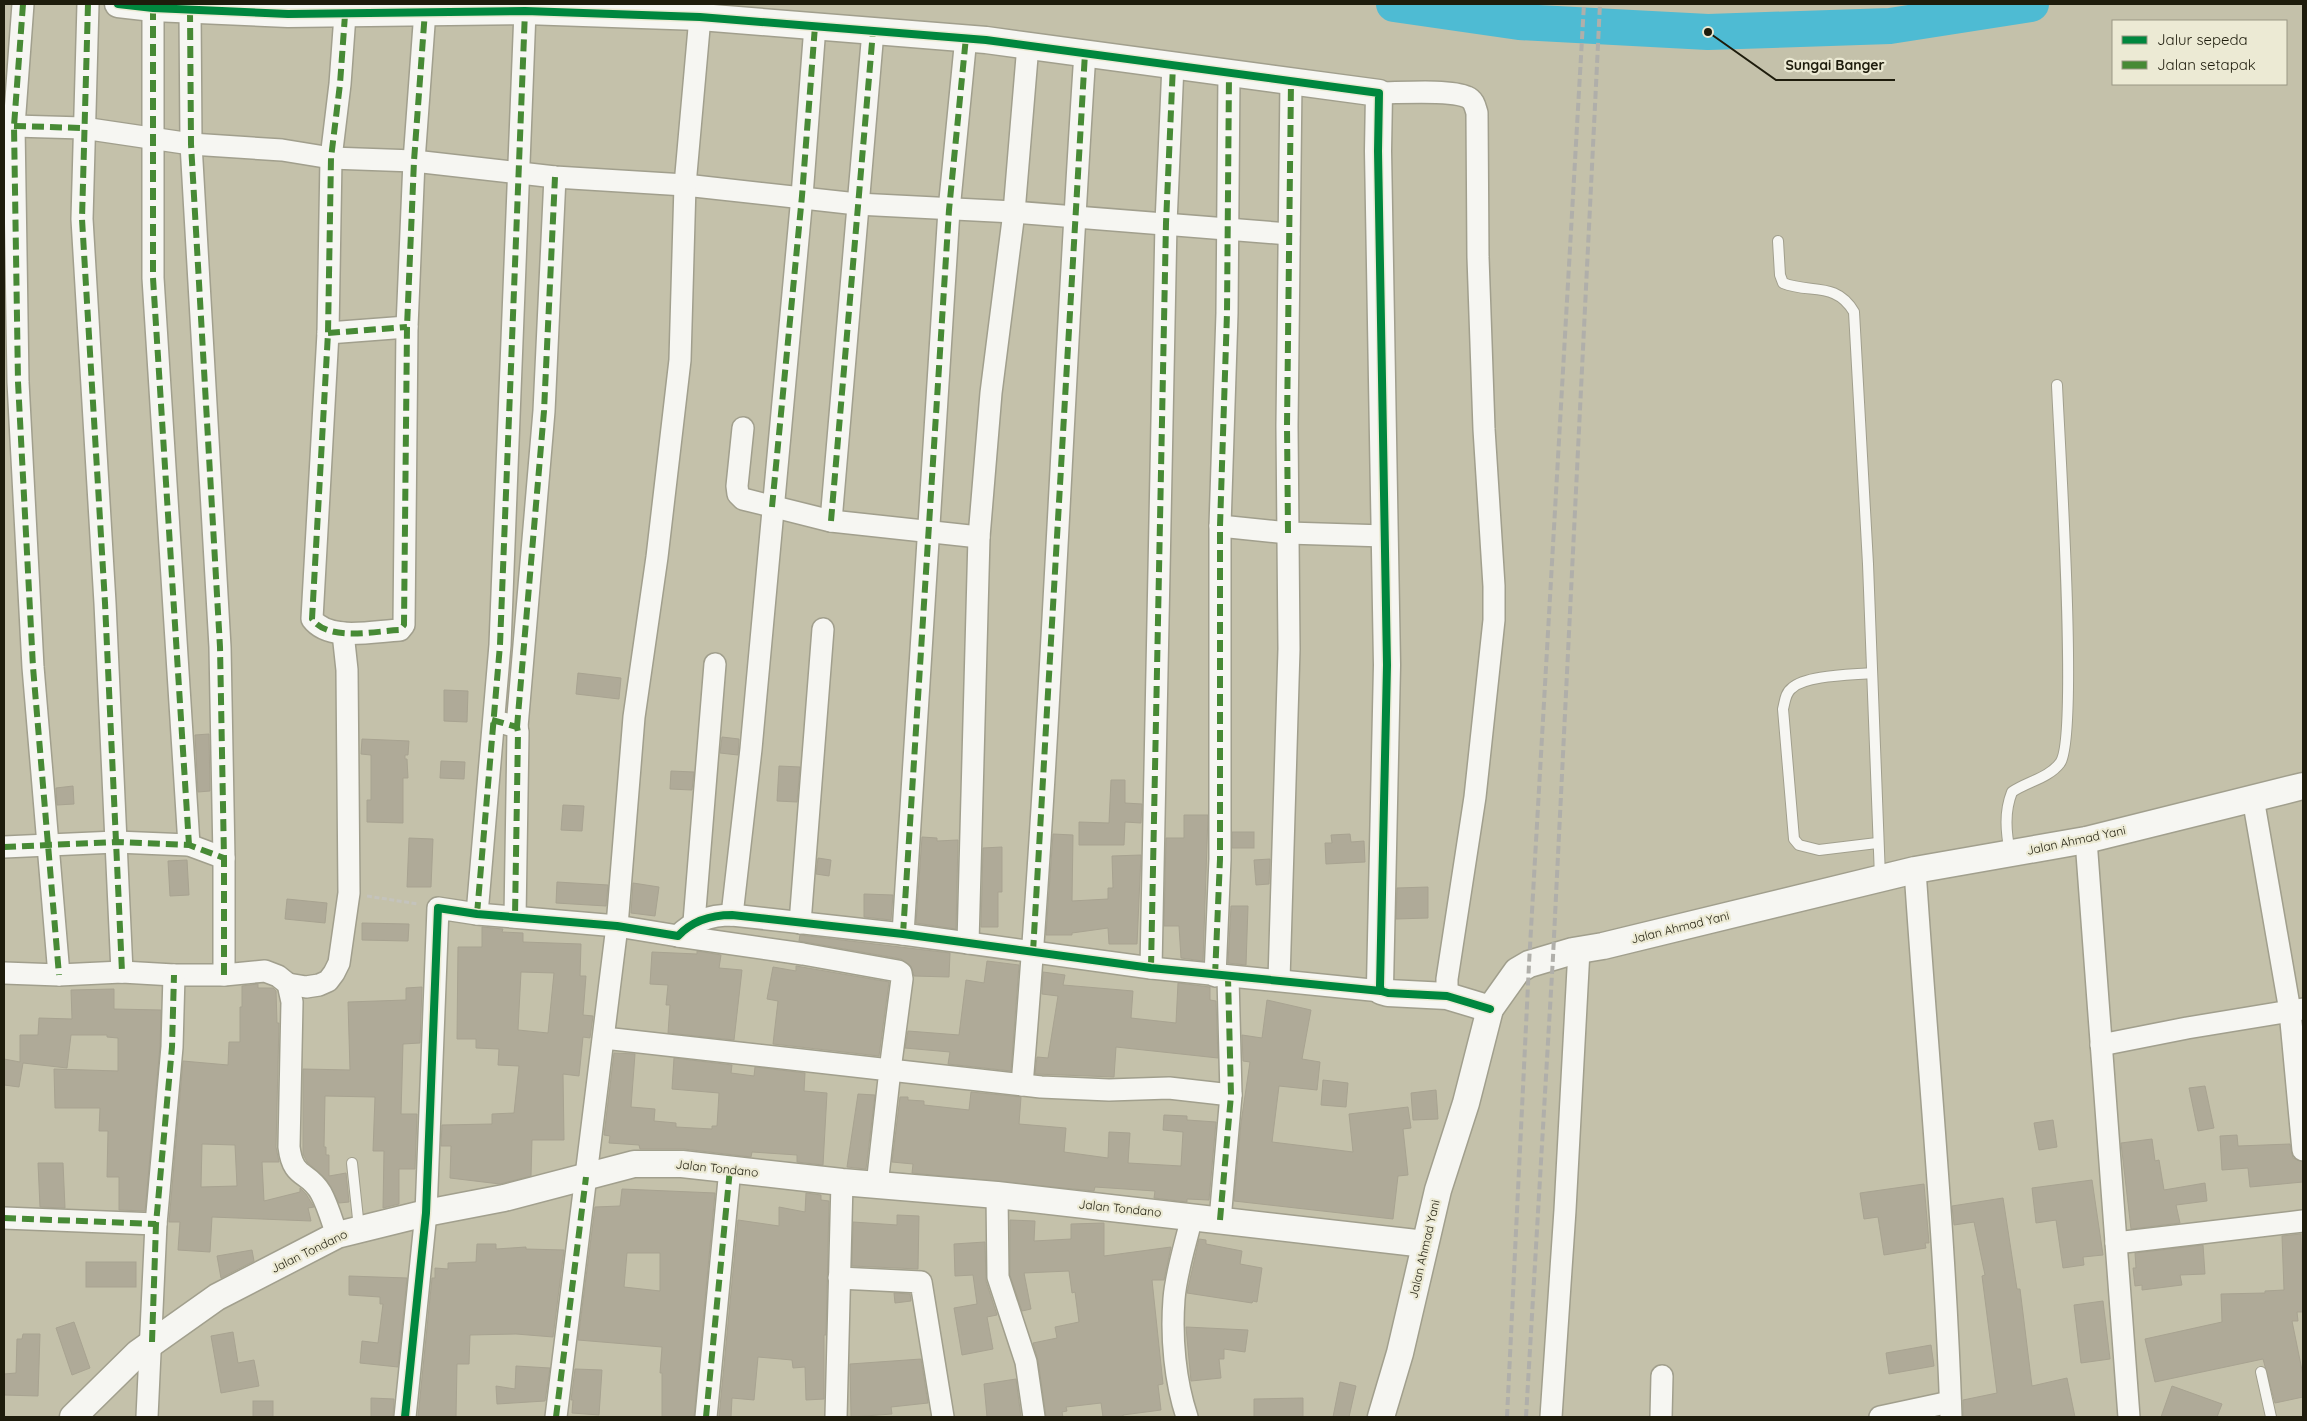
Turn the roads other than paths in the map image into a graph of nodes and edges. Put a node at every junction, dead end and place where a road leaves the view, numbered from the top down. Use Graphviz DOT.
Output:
graph roads {
  1 [pos="23,4"];
  2 [pos="88,4"];
  3 [pos="118,4"];
  4 [pos="153,8"];
  5 [pos="190,10"];
  6 [pos="700,10"];
  7 [pos="425,11"];
  8 [pos="525,11"];
  9 [pos="345,15"];
  10 [pos="815,26"];
  11 [pos="873,31"];
  12 [pos="966,38"];
  13 [pos="1028,45"];
  14 [pos="1085,53"];
  15 [pos="1173,65"];
  16 [pos="1228,73"];
  17 [pos="1291,81"];
  18 [pos="1379,93"];
  19 [pos="14,126"];
  20 [pos="83,128"];
  21 [pos="152,139"];
  22 [pos="191,144"];
  23 [pos="331,158"];
  24 [pos="414,161"];
  25 [pos="520,172"];
  26 [pos="555,177"];
  27 [pos="685,185"];
  28 [pos="802,196"];
  29 [pos="857,204"];
  30 [pos="949,210"];
  31 [pos="1014,212"];
  32 [pos="1074,218"];
  33 [pos="1166,223"];
  34 [pos="1228,228"];
  35 [pos="1289,234"];
  36 [pos="1778,241"];
  37 [pos="407,327"];
  38 [pos="328,333"];
  39 [pos="2057,385"];
  40 [pos="743,428"];
  41 [pos="772,507"];
  42 [pos="831,521"];
  43 [pos="1220,526"];
  44 [pos="929,530"];
  45 [pos="1288,533"];
  46 [pos="1384,536"];
  47 [pos="979,537"];
  48 [pos="823,629"];
  49 [pos="344,633"];
  50 [pos="715,664"];
  51 [pos="1872,673"];
  52 [pos="492,720"];
  53 [pos="516,727"];
  54 [pos="2303,786"];
  55 [pos="2254,798"];
  56 [pos="2086,840"];
  57 [pos="116,842"];
  58 [pos="1877,843"];
  59 [pos="189,845"];
  60 [pos="47,846"];
  61 [pos="4,848"];
  62 [pos="2010,854"];
  63 [pos="224,858"];
  64 [pos="1915,870"];
  65 [pos="1880,878"];
  66 [pos="478,914"];
  67 [pos="732,915"];
  68 [pos="515,917"];
  69 [pos="800,923"];
  70 [pos="617,926"];
  71 [pos="686,929"];
  72 [pos="903,934"];
  73 [pos="968,943"];
  74 [pos="1578,950"];
  75 [pos="1033,952"];
  76 [pos="1151,968"];
  77 [pos="122,972"];
  78 [pos="4,973"];
  79 [pos="59,975"];
  80 [pos="174,975"];
  81 [pos="224,975"];
  82 [pos="1222,976"];
  83 [pos="1280,980"];
  84 [pos="288,984"];
  85 [pos="1381,991"];
  86 [pos="1469,1002"];
  87 [pos="2296,1010"];
  88 [pos="604,1038"];
  89 [pos="2101,1046"];
  90 [pos="890,1070"];
  91 [pos="1022,1085"];
  92 [pos="1231,1095"];
  93 [pos="2303,1150"];
  94 [pos="352,1163"];
  95 [pos="730,1169"];
  96 [pos="586,1177"];
  97 [pos="842,1182"];
  98 [pos="877,1185"];
  99 [pos="997,1195"];
  100 [pos="426,1212"];
  101 [pos="1192,1216"];
  102 [pos="4,1218"];
  103 [pos="1220,1220"];
  104 [pos="2303,1221"];
  105 [pos="156,1224"];
  106 [pos="348,1231"];
  107 [pos="2116,1243"];
  108 [pos="1424,1244"];
  109 [pos="839,1278"];
  110 [pos="152,1342"];
  111 [pos="2261,1372"];
  112 [pos="1662,1376"];
  113 [pos="1951,1410"];
  114 [pos="72,1417"];
  115 [pos="147,1417"];
  116 [pos="405,1417"];
  117 [pos="556,1417"];
  118 [pos="706,1417"];
  119 [pos="836,1417"];
  120 [pos="944,1417"];
  121 [pos="1034,1417"];
  122 [pos="1188,1417"];
  123 [pos="1381,1417"];
  124 [pos="1551,1417"];
  125 [pos="1661,1417"];
  126 [pos="1880,1417"];
  127 [pos="2129,1417"];
  128 [pos="2271,1417"];
  1 -- 19 [label="street"];
  2 -- 20 [label="street"];
  3 -- 4 [label="street"];
  4 -- 5 [label="street"];
  4 -- 21 [label="street"];
  5 -- 9 [label="street"];
  5 -- 22 [label="street"];
  6 -- 8 [label="street"];
  6 -- 10 [label="street"];
  6 -- 27 [label="street"];
  7 -- 8 [label="street"];
  7 -- 9 [label="street"];
  7 -- 24 [label="street"];
  8 -- 25 [label="street"];
  9 -- 23 [label="street"];
  10 -- 11 [label="street"];
  10 -- 28 [label="street"];
  11 -- 12 [label="street"];
  11 -- 29 [label="street"];
  12 -- 13 [label="street"];
  12 -- 30 [label="street"];
  13 -- 14 [label="street"];
  13 -- 31 [label="street"];
  14 -- 15 [label="street"];
  14 -- 32 [label="street"];
  15 -- 16 [label="street"];
  15 -- 33 [label="street"];
  16 -- 17 [label="street"];
  16 -- 34 [label="street"];
  17 -- 18 [label="street"];
  17 -- 35 [label="street"];
  18 -- 46 [label="street"];
  18 -- 86 [label="street"];
  19 -- 20 [label="street"];
  19 -- 60 [label="street"];
  20 -- 21 [label="street"];
  20 -- 57 [label="street"];
  21 -- 22 [label="street"];
  21 -- 59 [label="street"];
  22 -- 23 [label="street"];
  22 -- 63 [label="street"];
  23 -- 24 [label="street"];
  23 -- 38 [label="street"];
  24 -- 25 [label="street"];
  24 -- 37 [label="street"];
  25 -- 26 [label="street"];
  25 -- 52 [label="street"];
  26 -- 27 [label="street"];
  26 -- 53 [label="street"];
  27 -- 28 [label="street"];
  27 -- 70 [label="street"];
  28 -- 29 [label="street"];
  28 -- 41 [label="street"];
  29 -- 30 [label="street"];
  29 -- 42 [label="street"];
  30 -- 31 [label="street"];
  30 -- 44 [label="street"];
  31 -- 32 [label="street"];
  31 -- 47 [label="street"];
  32 -- 33 [label="street"];
  32 -- 75 [label="street"];
  33 -- 34 [label="street"];
  33 -- 76 [label="street"];
  34 -- 35 [label="street"];
  34 -- 43 [label="street"];
  35 -- 45 [label="street"];
  36 -- 51 [label="lane"];
  37 -- 38 [label="street"];
  37 -- 49 [label="street"];
  38 -- 49 [label="street"];
  39 -- 62 [label="lane"];
  40 -- 41 [label="street"];
  41 -- 42 [label="street"];
  41 -- 67 [label="street"];
  42 -- 44 [label="street"];
  43 -- 45 [label="street"];
  43 -- 82 [label="street"];
  44 -- 47 [label="street"];
  44 -- 72 [label="street"];
  45 -- 46 [label="street"];
  45 -- 83 [label="street"];
  46 -- 85 [label="street"];
  47 -- 73 [label="street"];
  48 -- 69 [label="street"];
  49 -- 84 [label="street"];
  50 -- 71 [label="street"];
  51 -- 58 [label="lane"];
  51 -- 58 [label="lane"];
  52 -- 53 [label="street"];
  52 -- 66 [label="street"];
  53 -- 68 [label="street"];
  54 -- 55 [label="street, Jalan Ahmad Yani"];
  55 -- 56 [label="street, Jalan Ahmad Yani"];
  55 -- 87 [label="street"];
  56 -- 62 [label="street, Jalan Ahmad Yani"];
  56 -- 89 [label="street"];
  57 -- 59 [label="street"];
  57 -- 60 [label="street"];
  57 -- 77 [label="street"];
  58 -- 65 [label="lane"];
  59 -- 63 [label="street"];
  60 -- 61 [label="street"];
  60 -- 79 [label="street"];
  62 -- 64 [label="street, Jalan Ahmad Yani"];
  63 -- 81 [label="street"];
  64 -- 65 [label="street, Jalan Ahmad Yani"];
  64 -- 113 [label="street"];
  65 -- 74 [label="street, Jalan Ahmad Yani"];
  66 -- 68 [label="street"];
  66 -- 100 [label="street"];
  67 -- 69 [label="street"];
  67 -- 71 [label="street"];
  68 -- 70 [label="street"];
  69 -- 72 [label="street"];
  70 -- 71 [label="street"];
  70 -- 88 [label="street"];
  71 -- 90 [label="street"];
  72 -- 73 [label="street"];
  73 -- 75 [label="street"];
  74 -- 86 [label="street, Jalan Ahmad Yani"];
  74 -- 124 [label="street"];
  75 -- 76 [label="street"];
  75 -- 91 [label="street"];
  76 -- 82 [label="street"];
  77 -- 79 [label="street"];
  77 -- 80 [label="street"];
  78 -- 79 [label="street"];
  80 -- 81 [label="street"];
  80 -- 105 [label="street"];
  81 -- 84 [label="street"];
  82 -- 83 [label="street"];
  82 -- 92 [label="street"];
  83 -- 85 [label="street"];
  84 -- 106 [label="street"];
  85 -- 86 [label="street"];
  86 -- 108 [label="street, Jalan Ahmad Yani"];
  87 -- 89 [label="street"];
  87 -- 93 [label="street"];
  88 -- 90 [label="street"];
  88 -- 96 [label="street"];
  89 -- 107 [label="street"];
  90 -- 91 [label="street"];
  90 -- 98 [label="street"];
  91 -- 92 [label="street"];
  92 -- 103 [label="street"];
  94 -- 106 [label="lane"];
  95 -- 96 [label="street, Jalan Tondano"];
  95 -- 97 [label="street, Jalan Tondano"];
  95 -- 118 [label="street"];
  96 -- 100 [label="street, Jalan Tondano"];
  96 -- 117 [label="street"];
  97 -- 98 [label="street, Jalan Tondano"];
  97 -- 109 [label="street"];
  98 -- 99 [label="street, Jalan Tondano"];
  99 -- 101 [label="street, Jalan Tondano"];
  99 -- 121 [label="street"];
  100 -- 106 [label="street, Jalan Tondano"];
  100 -- 116 [label="street"];
  101 -- 103 [label="street, Jalan Tondano"];
  101 -- 122 [label="street"];
  102 -- 105 [label="street"];
  103 -- 108 [label="street, Jalan Tondano"];
  104 -- 107 [label="street"];
  105 -- 110 [label="street"];
  106 -- 110 [label="street, Jalan Tondano"];
  107 -- 127 [label="street"];
  108 -- 123 [label="street, Jalan Ahmad Yani"];
  109 -- 119 [label="street"];
  109 -- 120 [label="street"];
  110 -- 114 [label="street, Jalan Tondano"];
  110 -- 115 [label="street"];
  111 -- 128 [label="lane"];
  112 -- 125 [label="street"];
  113 -- 126 [label="street"];
}
